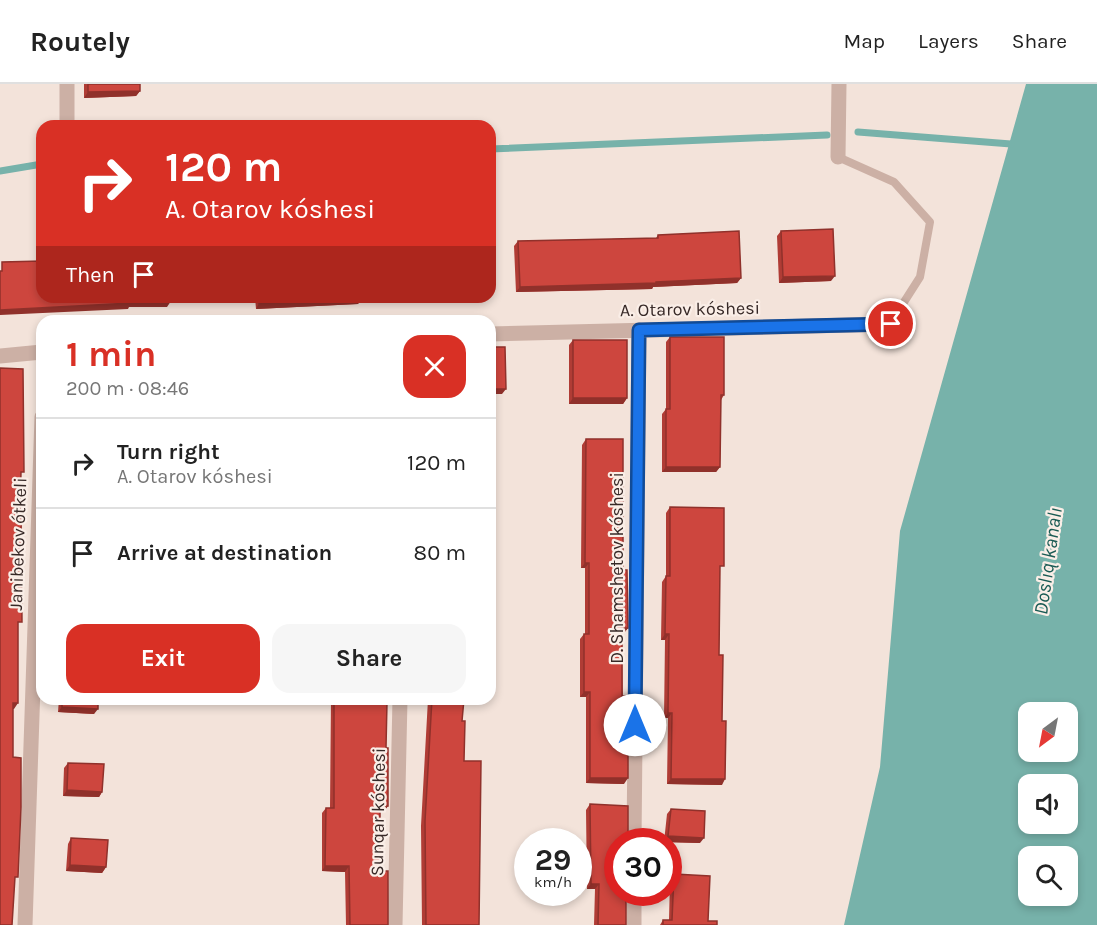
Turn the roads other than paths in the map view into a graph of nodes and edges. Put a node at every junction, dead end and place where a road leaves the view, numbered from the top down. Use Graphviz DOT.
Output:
graph roads {
  1 [pos="67,84"];
  2 [pos="839,84"];
  3 [pos="67,120"];
  4 [pos="838,157"];
  5 [pos="891,324"];
  6 [pos="639,330"];
  7 [pos="496,334"];
  8 [pos="36,353"];
  9 [pos="0,356"];
  10 [pos="36,596"];
  11 [pos="400,705"];
  12 [pos="634,828"];
  13 [pos="634,906"];
  14 [pos="25,925"];
  15 [pos="395,925"];
  16 [pos="634,925"];
  1 -- 3 [label="street"];
  2 -- 4 [label="street"];
  4 -- 5 [label="lane"];
  5 -- 6 [label="street, A. Otarov kóshesi"];
  6 -- 7 [label="street, A. Otarov kóshesi"];
  6 -- 12 [label="street, D. Shamshetov kóshesi"];
  8 -- 9 [label="street"];
  10 -- 14 [label="street, Janibekov ótkeli"];
  11 -- 15 [label="street, Sunqar kóshesi"];
  13 -- 16 [label="street"];
}
